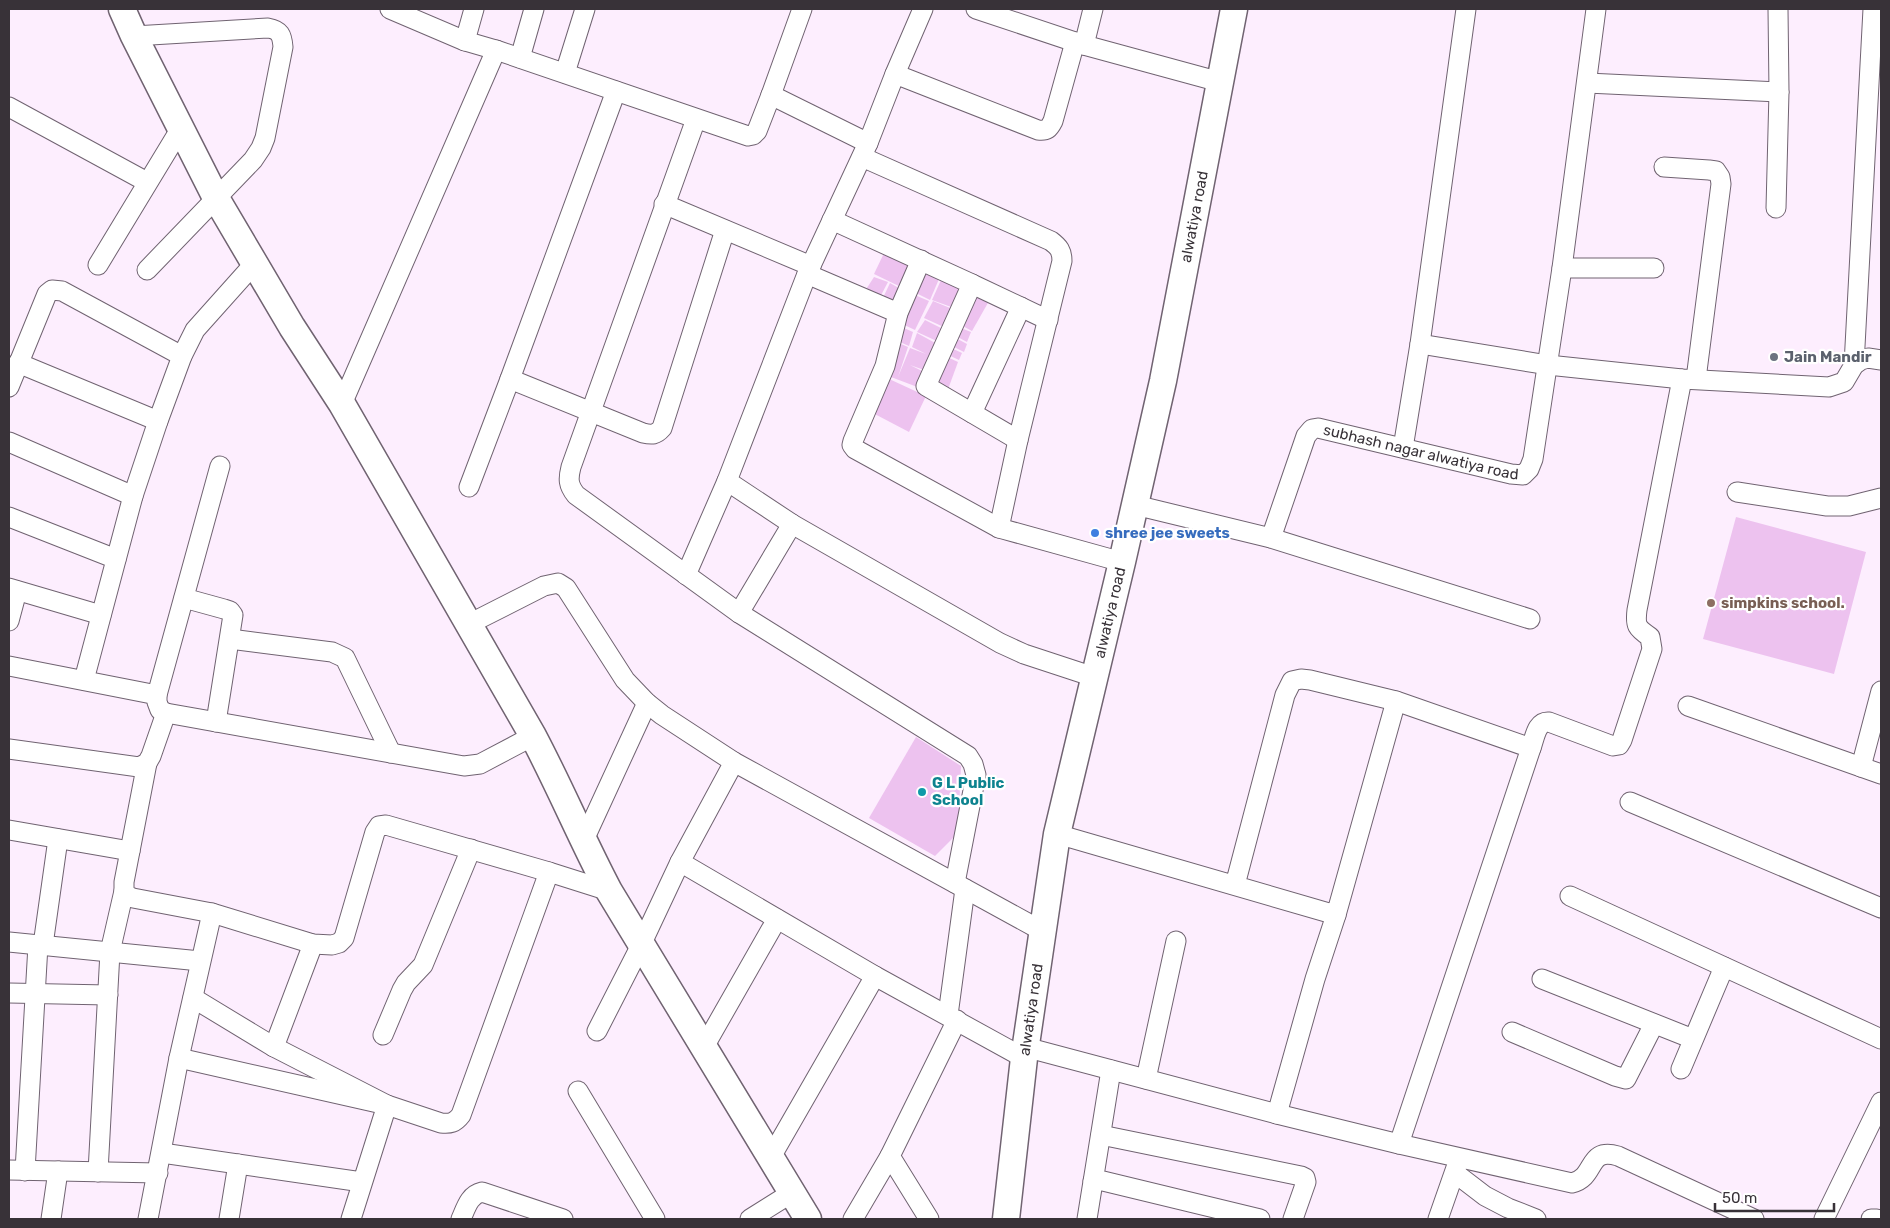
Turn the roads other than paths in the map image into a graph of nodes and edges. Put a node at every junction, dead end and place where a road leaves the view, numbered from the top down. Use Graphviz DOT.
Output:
graph roads {
  1 [pos="122,9"];
  2 [pos="390,9"];
  3 [pos="474,9"];
  4 [pos="534,9"];
  5 [pos="585,9"];
  6 [pos="802,9"];
  7 [pos="923,9"];
  8 [pos="976,9"];
  9 [pos="1093,9"];
  10 [pos="1234,9"];
  11 [pos="1466,9"];
  12 [pos="1596,9"];
  13 [pos="1778,9"];
  14 [pos="1872,9"];
  15 [pos="134,36"];
  16 [pos="465,41"];
  17 [pos="1079,43"];
  18 [pos="496,50"];
  19 [pos="520,58"];
  20 [pos="565,73"];
  21 [pos="894,74"];
  22 [pos="1220,82"];
  23 [pos="1587,83"];
  24 [pos="616,91"];
  25 [pos="1779,92"];
  26 [pos="771,95"];
  27 [pos="9,107"];
  28 [pos="696,119"];
  29 [pos="181,128"];
  30 [pos="865,150"];
  31 [pos="1664,168"];
  32 [pos="147,182"];
  33 [pos="216,198"];
  34 [pos="664,204"];
  35 [pos="1776,208"];
  36 [pos="832,220"];
  37 [pos="725,230"];
  38 [pos="921,260"];
  39 [pos="254,264"];
  40 [pos="98,265"];
  41 [pos="1562,268"];
  42 [pos="1654,268"];
  43 [pos="147,270"];
  44 [pos="809,270"];
  45 [pos="972,284"];
  46 [pos="1021,307"];
  47 [pos="898,312"];
  48 [pos="1048,320"];
  49 [pos="1420,344"];
  50 [pos="182,356"];
  51 [pos="1881,360"];
  52 [pos="18,363"];
  53 [pos="1548,365"];
  54 [pos="1854,365"];
  55 [pos="510,379"];
  56 [pos="1689,379"];
  57 [pos="9,387"];
  58 [pos="342,404"];
  59 [pos="591,412"];
  60 [pos="972,413"];
  61 [pos="158,421"];
  62 [pos="1018,440"];
  63 [pos="9,442"];
  64 [pos="1403,448"];
  65 [pos="220,466"];
  66 [pos="727,481"];
  67 [pos="469,487"];
  68 [pos="1737,492"];
  69 [pos="133,496"];
  70 [pos="1881,498"];
  71 [pos="1136,505"];
  72 [pos="9,517"];
  73 [pos="792,524"];
  74 [pos="999,528"];
  75 [pos="1271,538"];
  76 [pos="116,559"];
  77 [pos="1122,562"];
  78 [pos="686,575"];
  79 [pos="13,589"];
  80 [pos="184,598"];
  81 [pos="738,613"];
  82 [pos="101,615"];
  83 [pos="1530,619"];
  84 [pos="9,621"];
  85 [pos="469,624"];
  86 [pos="230,639"];
  87 [pos="9,666"];
  88 [pos="1094,677"];
  89 [pos="84,680"];
  90 [pos="1881,691"];
  91 [pos="157,695"];
  92 [pos="1396,701"];
  93 [pos="647,703"];
  94 [pos="1688,706"];
  95 [pos="166,713"];
  96 [pos="216,722"];
  97 [pos="533,736"];
  98 [pos="1531,748"];
  99 [pos="9,749"];
  100 [pos="391,753"];
  101 [pos="734,762"];
  102 [pos="147,763"];
  103 [pos="1861,767"];
  104 [pos="1881,774"];
  105 [pos="1630,802"];
  106 [pos="9,830"];
  107 [pos="1057,834"];
  108 [pos="58,839"];
  109 [pos="583,842"];
  110 [pos="471,849"];
  111 [pos="130,851"];
  112 [pos="680,862"];
  113 [pos="550,872"];
  114 [pos="960,886"];
  115 [pos="1235,886"];
  116 [pos="124,891"];
  117 [pos="609,891"];
  118 [pos="1570,896"];
  119 [pos="1881,908"];
  120 [pos="212,914"];
  121 [pos="1336,915"];
  122 [pos="777,919"];
  123 [pos="1044,932"];
  124 [pos="1176,941"];
  125 [pos="9,942"];
  126 [pos="312,944"];
  127 [pos="41,945"];
  128 [pos="641,945"];
  129 [pos="110,952"];
  130 [pos="200,961"];
  131 [pos="1724,967"];
  132 [pos="875,976"];
  133 [pos="1542,979"];
  134 [pos="9,993"];
  135 [pos="35,993"];
  136 [pos="108,995"];
  137 [pos="193,998"];
  138 [pos="952,1018"];
  139 [pos="1654,1024"];
  140 [pos="597,1031"];
  141 [pos="1512,1032"];
  142 [pos="383,1035"];
  143 [pos="1693,1039"];
  144 [pos="1881,1039"];
  145 [pos="274,1046"];
  146 [pos="704,1047"];
  147 [pos="1024,1053"];
  148 [pos="178,1058"];
  149 [pos="1681,1069"];
  150 [pos="1111,1070"];
  151 [pos="1146,1079"];
  152 [pos="578,1092"];
  153 [pos="1881,1102"];
  154 [pos="387,1105"];
  155 [pos="1277,1114"];
  156 [pos="1100,1135"];
  157 [pos="1399,1144"];
  158 [pos="162,1153"];
  159 [pos="890,1156"];
  160 [pos="771,1157"];
  161 [pos="238,1164"];
  162 [pos="1457,1165"];
  163 [pos="17,1170"];
  164 [pos="58,1171"];
  165 [pos="98,1172"];
  166 [pos="158,1173"];
  167 [pos="1093,1181"];
  168 [pos="362,1182"];
  169 [pos="793,1192"];
  170 [pos="51,1219"];
  171 [pos="148,1219"];
  172 [pos="229,1219"];
  173 [pos="351,1219"];
  174 [pos="462,1219"];
  175 [pos="563,1219"];
  176 [pos="655,1219"];
  177 [pos="750,1219"];
  178 [pos="808,1219"];
  179 [pos="853,1219"];
  180 [pos="929,1219"];
  181 [pos="1006,1219"];
  182 [pos="1087,1219"];
  183 [pos="1260,1219"];
  184 [pos="1293,1219"];
  185 [pos="1438,1219"];
  186 [pos="1536,1219"];
  187 [pos="1754,1219"];
  188 [pos="1824,1219"];
  189 [pos="1872,1219"];
  190 [pos="1877,1219"];
  1 -- 15 [label="street"];
  2 -- 16 [label="street"];
  3 -- 16 [label="street"];
  4 -- 19 [label="street"];
  5 -- 20 [label="street"];
  6 -- 26 [label="street"];
  7 -- 21 [label="street"];
  8 -- 17 [label="street"];
  9 -- 17 [label="street"];
  10 -- 22 [label="street, alwatiya road"];
  11 -- 49 [label="street"];
  12 -- 23 [label="street, subhash nagar alwatiya road"];
  13 -- 25 [label="street"];
  14 -- 54 [label="street"];
  15 -- 29 [label="street"];
  15 -- 33 [label="street"];
  16 -- 18 [label="street"];
  17 -- 21 [label="street"];
  17 -- 22 [label="street"];
  18 -- 19 [label="street"];
  18 -- 58 [label="street"];
  19 -- 20 [label="street"];
  20 -- 24 [label="street"];
  21 -- 30 [label="street"];
  22 -- 71 [label="street, alwatiya road"];
  23 -- 25 [label="street"];
  23 -- 41 [label="street, subhash nagar alwatiya road"];
  24 -- 28 [label="street"];
  24 -- 55 [label="street"];
  25 -- 35 [label="street"];
  26 -- 28 [label="street"];
  26 -- 30 [label="street"];
  27 -- 32 [label="street"];
  28 -- 34 [label="street"];
  29 -- 32 [label="street"];
  29 -- 33 [label="street"];
  30 -- 36 [label="street"];
  30 -- 48 [label="street"];
  31 -- 56 [label="street"];
  32 -- 40 [label="street"];
  33 -- 39 [label="street"];
  33 -- 43 [label="street"];
  34 -- 37 [label="street"];
  34 -- 59 [label="street"];
  36 -- 38 [label="street"];
  36 -- 44 [label="street"];
  37 -- 44 [label="street"];
  37 -- 59 [label="street"];
  38 -- 45 [label="street"];
  38 -- 47 [label="street"];
  39 -- 50 [label="street"];
  39 -- 58 [label="street"];
  41 -- 42 [label="street"];
  41 -- 53 [label="street, subhash nagar alwatiya road"];
  44 -- 47 [label="street"];
  44 -- 66 [label="street"];
  45 -- 46 [label="street"];
  45 -- 60 [label="street"];
  46 -- 48 [label="street"];
  46 -- 60 [label="street"];
  47 -- 74 [label="street"];
  48 -- 62 [label="street"];
  49 -- 53 [label="street"];
  49 -- 64 [label="street"];
  50 -- 52 [label="street"];
  50 -- 61 [label="street"];
  51 -- 54 [label="street"];
  52 -- 57 [label="street"];
  52 -- 61 [label="street"];
  53 -- 56 [label="street"];
  53 -- 64 [label="street, subhash nagar alwatiya road"];
  54 -- 56 [label="street"];
  55 -- 59 [label="street"];
  55 -- 67 [label="street"];
  56 -- 98 [label="street"];
  58 -- 85 [label="street"];
  59 -- 78 [label="street"];
  60 -- 62 [label="street"];
  61 -- 69 [label="street"];
  62 -- 74 [label="street"];
  63 -- 69 [label="street"];
  64 -- 75 [label="street, subhash nagar alwatiya road"];
  65 -- 80 [label="street"];
  66 -- 73 [label="street"];
  66 -- 78 [label="street"];
  68 -- 70 [label="street"];
  69 -- 76 [label="street"];
  71 -- 75 [label="street"];
  71 -- 77 [label="street, alwatiya road"];
  72 -- 76 [label="street"];
  73 -- 81 [label="street"];
  73 -- 88 [label="street"];
  74 -- 77 [label="street"];
  75 -- 83 [label="street"];
  76 -- 82 [label="street"];
  77 -- 88 [label="street, alwatiya road"];
  78 -- 81 [label="street"];
  79 -- 82 [label="street"];
  79 -- 84 [label="street"];
  80 -- 86 [label="street"];
  80 -- 91 [label="street"];
  81 -- 114 [label="street"];
  82 -- 89 [label="street"];
  85 -- 93 [label="street"];
  85 -- 97 [label="street"];
  86 -- 96 [label="street"];
  86 -- 100 [label="street"];
  87 -- 89 [label="street"];
  88 -- 107 [label="street, alwatiya road"];
  89 -- 91 [label="street"];
  90 -- 103 [label="street"];
  91 -- 95 [label="street"];
  92 -- 98 [label="street"];
  92 -- 115 [label="street"];
  92 -- 121 [label="street"];
  93 -- 101 [label="street"];
  93 -- 109 [label="street"];
  94 -- 103 [label="street"];
  95 -- 96 [label="street"];
  95 -- 102 [label="street"];
  96 -- 100 [label="street"];
  97 -- 100 [label="street"];
  97 -- 109 [label="street"];
  98 -- 157 [label="street"];
  99 -- 102 [label="street"];
  101 -- 112 [label="street"];
  101 -- 114 [label="street"];
  102 -- 111 [label="street"];
  103 -- 104 [label="street"];
  105 -- 119 [label="street"];
  106 -- 108 [label="street"];
  107 -- 115 [label="street"];
  107 -- 123 [label="street, alwatiya road"];
  108 -- 111 [label="street"];
  108 -- 127 [label="street"];
  109 -- 117 [label="street"];
  110 -- 113 [label="street"];
  110 -- 126 [label="street"];
  110 -- 142 [label="street"];
  111 -- 116 [label="street"];
  112 -- 122 [label="street"];
  112 -- 128 [label="street"];
  113 -- 117 [label="street"];
  113 -- 154 [label="street"];
  114 -- 123 [label="street"];
  114 -- 138 [label="street"];
  115 -- 121 [label="street"];
  116 -- 120 [label="street"];
  116 -- 129 [label="street"];
  117 -- 128 [label="street"];
  118 -- 131 [label="street"];
  120 -- 126 [label="street"];
  120 -- 130 [label="street"];
  121 -- 155 [label="street"];
  122 -- 132 [label="street"];
  122 -- 146 [label="street"];
  123 -- 147 [label="street, alwatiya road"];
  124 -- 151 [label="street"];
  125 -- 127 [label="street"];
  126 -- 145 [label="street"];
  127 -- 129 [label="street"];
  127 -- 135 [label="street"];
  128 -- 140 [label="street"];
  128 -- 146 [label="street"];
  129 -- 130 [label="street"];
  129 -- 136 [label="street"];
  130 -- 137 [label="street"];
  131 -- 143 [label="street"];
  131 -- 144 [label="street"];
  132 -- 138 [label="street"];
  132 -- 160 [label="street"];
  133 -- 139 [label="street"];
  134 -- 135 [label="street"];
  135 -- 136 [label="street"];
  135 -- 163 [label="street"];
  136 -- 165 [label="street"];
  137 -- 145 [label="street"];
  137 -- 148 [label="street"];
  138 -- 147 [label="street"];
  138 -- 159 [label="street"];
  139 -- 141 [label="street"];
  139 -- 143 [label="street"];
  143 -- 149 [label="street"];
  145 -- 154 [label="street"];
  146 -- 160 [label="street"];
  147 -- 150 [label="street"];
  147 -- 181 [label="street, alwatiya road"];
  148 -- 154 [label="street"];
  148 -- 158 [label="street"];
  150 -- 151 [label="street"];
  150 -- 156 [label="street"];
  151 -- 155 [label="street"];
  152 -- 176 [label="street"];
  153 -- 188 [label="street"];
  154 -- 168 [label="street"];
  155 -- 157 [label="street"];
  156 -- 167 [label="street"];
  156 -- 184 [label="street"];
  157 -- 162 [label="street"];
  158 -- 161 [label="street"];
  158 -- 166 [label="street"];
  159 -- 179 [label="street"];
  159 -- 180 [label="street"];
  160 -- 169 [label="street"];
  161 -- 168 [label="street"];
  161 -- 172 [label="street"];
  162 -- 185 [label="street"];
  162 -- 186 [label="street"];
  162 -- 187 [label="street"];
  163 -- 164 [label="street"];
  164 -- 165 [label="street"];
  164 -- 170 [label="street"];
  165 -- 166 [label="street"];
  166 -- 171 [label="street"];
  167 -- 182 [label="street"];
  167 -- 183 [label="street"];
  168 -- 173 [label="street"];
  169 -- 177 [label="street"];
  169 -- 178 [label="street"];
  174 -- 175 [label="street"];
  189 -- 190 [label="street"];
}
